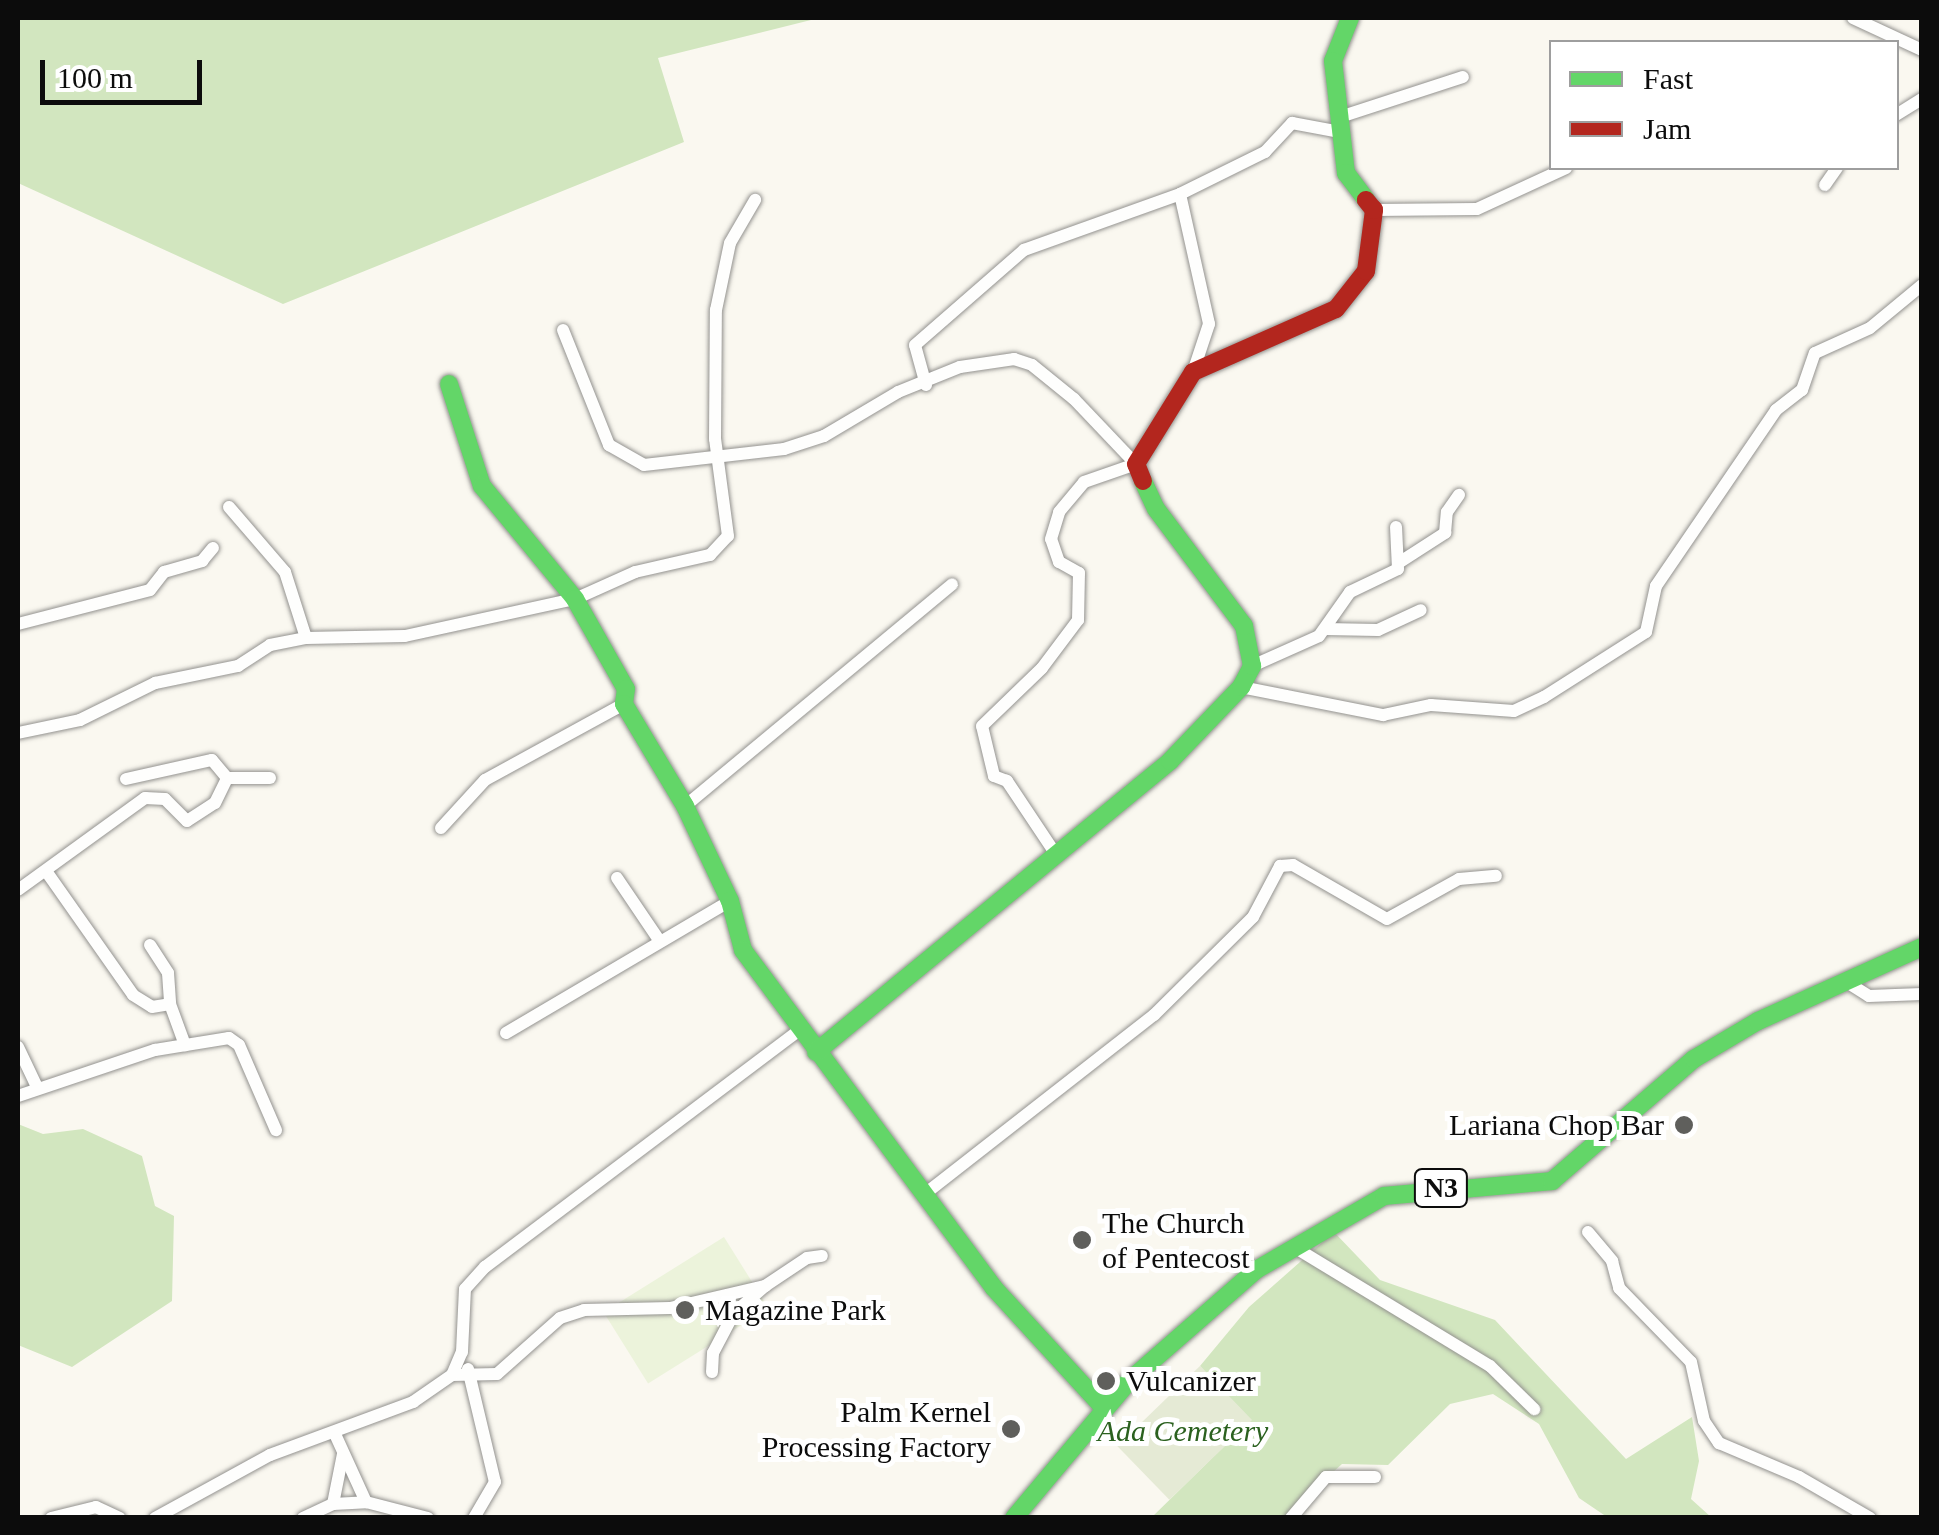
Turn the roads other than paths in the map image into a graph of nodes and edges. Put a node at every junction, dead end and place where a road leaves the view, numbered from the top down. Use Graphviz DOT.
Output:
graph roads {
  1 [pos="1350,18"];
  2 [pos="1853,18"];
  3 [pos="1922,50"];
  4 [pos="1464,77"];
  5 [pos="1922,99"];
  6 [pos="1899,113"];
  7 [pos="1341,124"];
  8 [pos="1562,170"];
  9 [pos="1836,170"];
  10 [pos="1825,185"];
  11 [pos="1180,194"];
  12 [pos="755,200"];
  13 [pos="1374,210"];
  14 [pos="1922,285"];
  15 [pos="563,330"];
  16 [pos="1193,372"];
  17 [pos="449,384"];
  18 [pos="926,384"];
  19 [pos="722,460"];
  20 [pos="1136,464"];
  21 [pos="1459,495"];
  22 [pos="229,507"];
  23 [pos="1396,526"];
  24 [pos="213,548"];
  25 [pos="1400,562"];
  26 [pos="952,584"];
  27 [pos="574,599"];
  28 [pos="1421,610"];
  29 [pos="18,624"];
  30 [pos="1326,629"];
  31 [pos="306,638"];
  32 [pos="1252,666"];
  33 [pos="1242,687"];
  34 [pos="624,704"];
  35 [pos="18,733"];
  36 [pos="227,778"];
  37 [pos="270,778"];
  38 [pos="126,779"];
  39 [pos="685,806"];
  40 [pos="441,828"];
  41 [pos="1055,854"];
  42 [pos="46,871"];
  43 [pos="1496,876"];
  44 [pos="617,878"];
  45 [pos="18,890"];
  46 [pos="730,901"];
  47 [pos="658,940"];
  48 [pos="150,945"];
  49 [pos="1922,948"];
  50 [pos="1843,980"];
  51 [pos="1922,994"];
  52 [pos="170,1004"];
  53 [pos="798,1032"];
  54 [pos="506,1033"];
  55 [pos="185,1046"];
  56 [pos="18,1047"];
  57 [pos="816,1052"];
  58 [pos="37,1087"];
  59 [pos="18,1096"];
  60 [pos="276,1130"];
  61 [pos="926,1193"];
  62 [pos="1588,1232"];
  63 [pos="1299,1250"];
  64 [pos="822,1256"];
  65 [pos="766,1286"];
  66 [pos="462,1352"];
  67 [pos="469,1372"];
  68 [pos="712,1372"];
  69 [pos="452,1375"];
  70 [pos="1103,1407"];
  71 [pos="1534,1408"];
  72 [pos="335,1434"];
  73 [pos="343,1454"];
  74 [pos="1375,1477"];
  75 [pos="366,1502"];
  76 [pos="333,1504"];
  77 [pos="52,1518"];
  78 [pos="120,1518"];
  79 [pos="156,1518"];
  80 [pos="302,1518"];
  81 [pos="428,1518"];
  82 [pos="474,1518"];
  83 [pos="1014,1518"];
  84 [pos="1291,1518"];
  85 [pos="1870,1518"];
  1 -- 7 [label="street"];
  2 -- 3 [label="street"];
  4 -- 7 [label="street"];
  5 -- 6 [label="street"];
  7 -- 11 [label="street"];
  7 -- 13 [label="street"];
  8 -- 13 [label="street"];
  9 -- 10 [label="street"];
  11 -- 16 [label="street"];
  11 -- 18 [label="street"];
  12 -- 19 [label="street"];
  13 -- 16 [label="street"];
  14 -- 33 [label="street"];
  15 -- 19 [label="street"];
  16 -- 20 [label="street"];
  17 -- 27 [label="street"];
  18 -- 19 [label="street"];
  18 -- 20 [label="street"];
  19 -- 27 [label="street"];
  20 -- 32 [label="street"];
  20 -- 41 [label="street"];
  21 -- 25 [label="street"];
  22 -- 31 [label="street"];
  23 -- 25 [label="street"];
  24 -- 29 [label="street"];
  25 -- 30 [label="street"];
  26 -- 39 [label="street"];
  27 -- 31 [label="street"];
  27 -- 34 [label="street"];
  28 -- 30 [label="street"];
  30 -- 32 [label="street"];
  31 -- 35 [label="street"];
  32 -- 33 [label="street"];
  33 -- 41 [label="street"];
  34 -- 39 [label="street"];
  34 -- 40 [label="street"];
  36 -- 37 [label="street"];
  36 -- 38 [label="street"];
  36 -- 42 [label="street"];
  39 -- 46 [label="street"];
  41 -- 57 [label="street"];
  42 -- 45 [label="street"];
  42 -- 52 [label="street"];
  43 -- 61 [label="street"];
  44 -- 47 [label="street"];
  46 -- 47 [label="street"];
  46 -- 53 [label="street"];
  47 -- 54 [label="street"];
  48 -- 52 [label="street"];
  49 -- 50 [label="street, N3"];
  50 -- 51 [label="street"];
  50 -- 63 [label="street, N3"];
  52 -- 55 [label="street"];
  53 -- 57 [label="street"];
  53 -- 66 [label="street"];
  55 -- 58 [label="street"];
  55 -- 60 [label="street"];
  56 -- 58 [label="street"];
  57 -- 61 [label="street"];
  58 -- 59 [label="street"];
  61 -- 70 [label="street"];
  62 -- 85 [label="street"];
  63 -- 70 [label="street, N3"];
  63 -- 71 [label="street"];
  64 -- 65 [label="street"];
  65 -- 67 [label="street"];
  65 -- 68 [label="street"];
  66 -- 67 [label="street"];
  66 -- 69 [label="street"];
  67 -- 69 [label="street"];
  67 -- 82 [label="street"];
  69 -- 72 [label="street"];
  70 -- 83 [label="street, N3"];
  72 -- 73 [label="street"];
  72 -- 79 [label="street"];
  73 -- 75 [label="street"];
  73 -- 76 [label="street"];
  74 -- 84 [label="street"];
  75 -- 76 [label="street"];
  75 -- 81 [label="street"];
  76 -- 80 [label="street"];
  77 -- 78 [label="street"];
}
